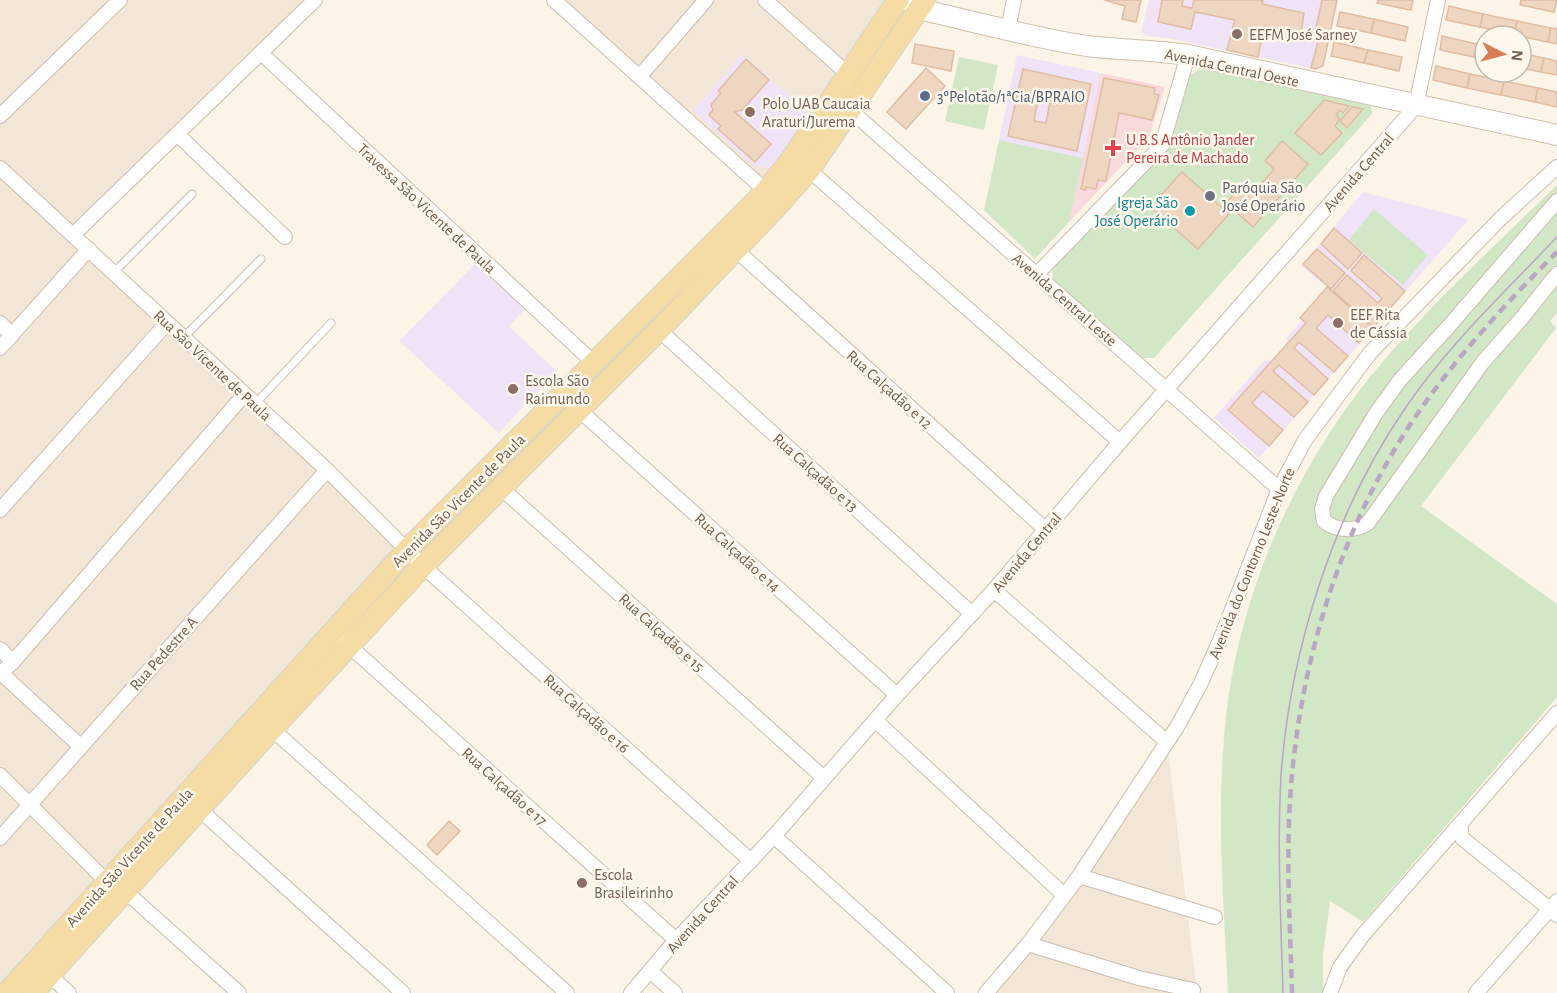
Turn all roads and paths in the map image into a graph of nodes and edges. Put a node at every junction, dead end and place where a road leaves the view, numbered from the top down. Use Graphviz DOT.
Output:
graph roads {
  1 [pos="120,0"];
  2 [pos="315,0"];
  3 [pos="554,0"];
  4 [pos="706,0"];
  5 [pos="765,0"];
  6 [pos="1014,0"];
  7 [pos="1438,0"];
  8 [pos="905,3"];
  9 [pos="1008,30"];
  10 [pos="261,53"];
  11 [pos="1188,55"];
  12 [pos="848,74"];
  13 [pos="640,76"];
  14 [pos="1416,106"];
  15 [pos="849,110"];
  16 [pos="0,116"];
  17 [pos="178,135"];
  18 [pos="1557,135"];
  19 [pos="1557,167"];
  20 [pos="0,168"];
  21 [pos="809,170"];
  22 [pos="766,190"];
  23 [pos="192,194"];
  24 [pos="1557,201"];
  25 [pos="73,235"];
  26 [pos="285,237"];
  27 [pos="89,249"];
  28 [pos="735,249"];
  29 [pos="261,259"];
  30 [pos="114,272"];
  31 [pos="1037,274"];
  32 [pos="1557,274"];
  33 [pos="0,323"];
  34 [pos="167,323"];
  35 [pos="332,323"];
  36 [pos="659,330"];
  37 [pos="12,335"];
  38 [pos="183,338"];
  39 [pos="0,348"];
  40 [pos="594,363"];
  41 [pos="1168,389"];
  42 [pos="250,400"];
  43 [pos="578,409"];
  44 [pos="1120,442"];
  45 [pos="327,470"];
  46 [pos="500,486"];
  47 [pos="1278,489"];
  48 [pos="0,510"];
  49 [pos="1045,529"];
  50 [pos="407,550"];
  51 [pos="423,566"];
  52 [pos="994,590"];
  53 [pos="972,614"];
  54 [pos="333,632"];
  55 [pos="350,647"];
  56 [pos="0,649"];
  57 [pos="13,662"];
  58 [pos="1,674"];
  59 [pos="897,695"];
  60 [pos="1557,713"];
  61 [pos="876,721"];
  62 [pos="272,729"];
  63 [pos="1167,742"];
  64 [pos="80,746"];
  65 [pos="0,776"];
  66 [pos="824,778"];
  67 [pos="29,805"];
  68 [pos="199,809"];
  69 [pos="1460,825"];
  70 [pos="774,836"];
  71 [pos="0,838"];
  72 [pos="751,861"];
  73 [pos="1079,876"];
  74 [pos="116,886"];
  75 [pos="1064,895"];
  76 [pos="1555,908"];
  77 [pos="1215,917"];
  78 [pos="676,940"];
  79 [pos="1028,944"];
  80 [pos="651,972"];
  81 [pos="49,975"];
  82 [pos="5,990"];
  83 [pos="1193,990"];
  84 [pos="33,993"];
  85 [pos="69,993"];
  86 [pos="239,993"];
  87 [pos="403,993"];
  88 [pos="567,993"];
  89 [pos="631,993"];
  90 [pos="675,993"];
  91 [pos="947,993"];
  92 [pos="987,993"];
  93 [pos="1330,993"];
  94 [pos="1476,993"];
  1 -- 16 [label="street"];
  2 -- 10 [label="street"];
  3 -- 13 [label="street"];
  4 -- 13 [label="street"];
  5 -- 12 [label="street"];
  6 -- 9 [label="street"];
  7 -- 14 [label="street"];
  8 -- 9 [label="street, Avenida Central Oeste"];
  8 -- 12 [label="main road, Avenida São Vicente de Paula"];
  8 -- 15 [label="main road, Avenida São Vicente de Paula"];
  9 -- 11 [label="street, Avenida Central Oeste"];
  10 -- 17 [label="street"];
  10 -- 40 [label="street, Travessa São Vicente de Paula"];
  11 -- 14 [label="street, Avenida Central Oeste"];
  11 -- 31 [label="street"];
  12 -- 22 [label="main road, Avenida São Vicente de Paula"];
  13 -- 22 [label="street"];
  14 -- 18 [label="street, Avenida Central Oeste"];
  14 -- 41 [label="street, Avenida Central"];
  15 -- 21 [label="main road, Avenida São Vicente de Paula"];
  15 -- 31 [label="street, Avenida Central Leste"];
  17 -- 25 [label="street"];
  17 -- 26 [label="street"];
  19 -- 47 [label="street, Avenida do Contorno Leste-Norte"];
  20 -- 25 [label="street, Rua São Vicente de Paula"];
  21 -- 28 [label="main road, Avenida São Vicente de Paula"];
  21 -- 44 [label="street"];
  22 -- 40 [label="main road, Avenida São Vicente de Paula"];
  23 -- 30 [label="lane"];
  24 -- 32 [label="street"];
  25 -- 27 [label="street, Rua São Vicente de Paula"];
  27 -- 30 [label="street, Rua São Vicente de Paula"];
  27 -- 37 [label="street"];
  28 -- 36 [label="main road, Avenida São Vicente de Paula"];
  28 -- 49 [label="street, Rua Calçadão e 12"];
  29 -- 38 [label="lane"];
  30 -- 34 [label="street, Rua São Vicente de Paula"];
  31 -- 41 [label="street, Avenida Central Leste"];
  33 -- 37 [label="street"];
  34 -- 38 [label="street, Rua São Vicente de Paula"];
  34 -- 48 [label="street"];
  35 -- 42 [label="lane"];
  36 -- 43 [label="main road, Avenida São Vicente de Paula"];
  36 -- 53 [label="street, Rua Calçadão e 13"];
  37 -- 39 [label="street"];
  38 -- 42 [label="street, Rua São Vicente de Paula"];
  40 -- 50 [label="main road, Avenida São Vicente de Paula"];
  41 -- 44 [label="street, Avenida Central"];
  41 -- 47 [label="street, Avenida Central Leste"];
  42 -- 45 [label="street, Rua São Vicente de Paula"];
  42 -- 57 [label="street"];
  43 -- 46 [label="main road, Avenida São Vicente de Paula"];
  43 -- 59 [label="street, Rua Calçadão e 14"];
  44 -- 49 [label="street, Avenida Central"];
  45 -- 50 [label="street, Rua São Vicente de Paula"];
  45 -- 64 [label="street, Rua Pedestre A"];
  46 -- 51 [label="main road, Avenida São Vicente de Paula"];
  46 -- 66 [label="street, Rua Calçadão e 15"];
  47 -- 63 [label="street, Avenida do Contorno Leste-Norte"];
  49 -- 52 [label="street, Avenida Central"];
  50 -- 51 [label="street, Rua São Vicente de Paula"];
  50 -- 54 [label="main road, Avenida São Vicente de Paula"];
  51 -- 55 [label="main road, Avenida São Vicente de Paula"];
  51 -- 72 [label="street, Rua Calçadão e 16"];
  52 -- 53 [label="street, Avenida Central"];
  52 -- 63 [label="street"];
  53 -- 59 [label="street, Avenida Central"];
  54 -- 55 [label="street, Rua Calçadão e 17"];
  54 -- 74 [label="main road, Avenida São Vicente de Paula"];
  55 -- 62 [label="main road, Avenida São Vicente de Paula"];
  55 -- 78 [label="street, Rua Calçadão e 17"];
  56 -- 57 [label="street"];
  57 -- 58 [label="street"];
  58 -- 64 [label="street"];
  59 -- 61 [label="street, Avenida Central"];
  60 -- 69 [label="street"];
  61 -- 66 [label="street, Avenida Central"];
  61 -- 75 [label="street"];
  62 -- 68 [label="main road, Avenida São Vicente de Paula"];
  62 -- 88 [label="street"];
  63 -- 73 [label="street, Avenida do Contorno Leste-Norte"];
  64 -- 67 [label="street, Rua Pedestre A"];
  65 -- 67 [label="street"];
  66 -- 70 [label="street, Avenida Central"];
  67 -- 71 [label="street, Rua Pedestre A"];
  67 -- 74 [label="street"];
  68 -- 74 [label="main road, Avenida São Vicente de Paula"];
  68 -- 87 [label="street"];
  69 -- 76 [label="street"];
  69 -- 93 [label="street"];
  70 -- 72 [label="street, Avenida Central"];
  70 -- 91 [label="street"];
  72 -- 78 [label="street, Avenida Central"];
  73 -- 75 [label="street, Avenida do Contorno Leste-Norte"];
  73 -- 77 [label="street"];
  74 -- 81 [label="main road, Avenida São Vicente de Paula"];
  74 -- 82 [label="main road, Avenida São Vicente de Paula"];
  74 -- 86 [label="street"];
  75 -- 79 [label="street, Avenida do Contorno Leste-Norte"];
  76 -- 94 [label="street"];
  78 -- 80 [label="street, Avenida Central"];
  79 -- 83 [label="street"];
  79 -- 92 [label="street, Avenida do Contorno Leste-Norte"];
  80 -- 89 [label="street, Avenida Central"];
  80 -- 90 [label="street"];
  81 -- 84 [label="main road, Avenida São Vicente de Paula"];
  81 -- 85 [label="street"];
}
